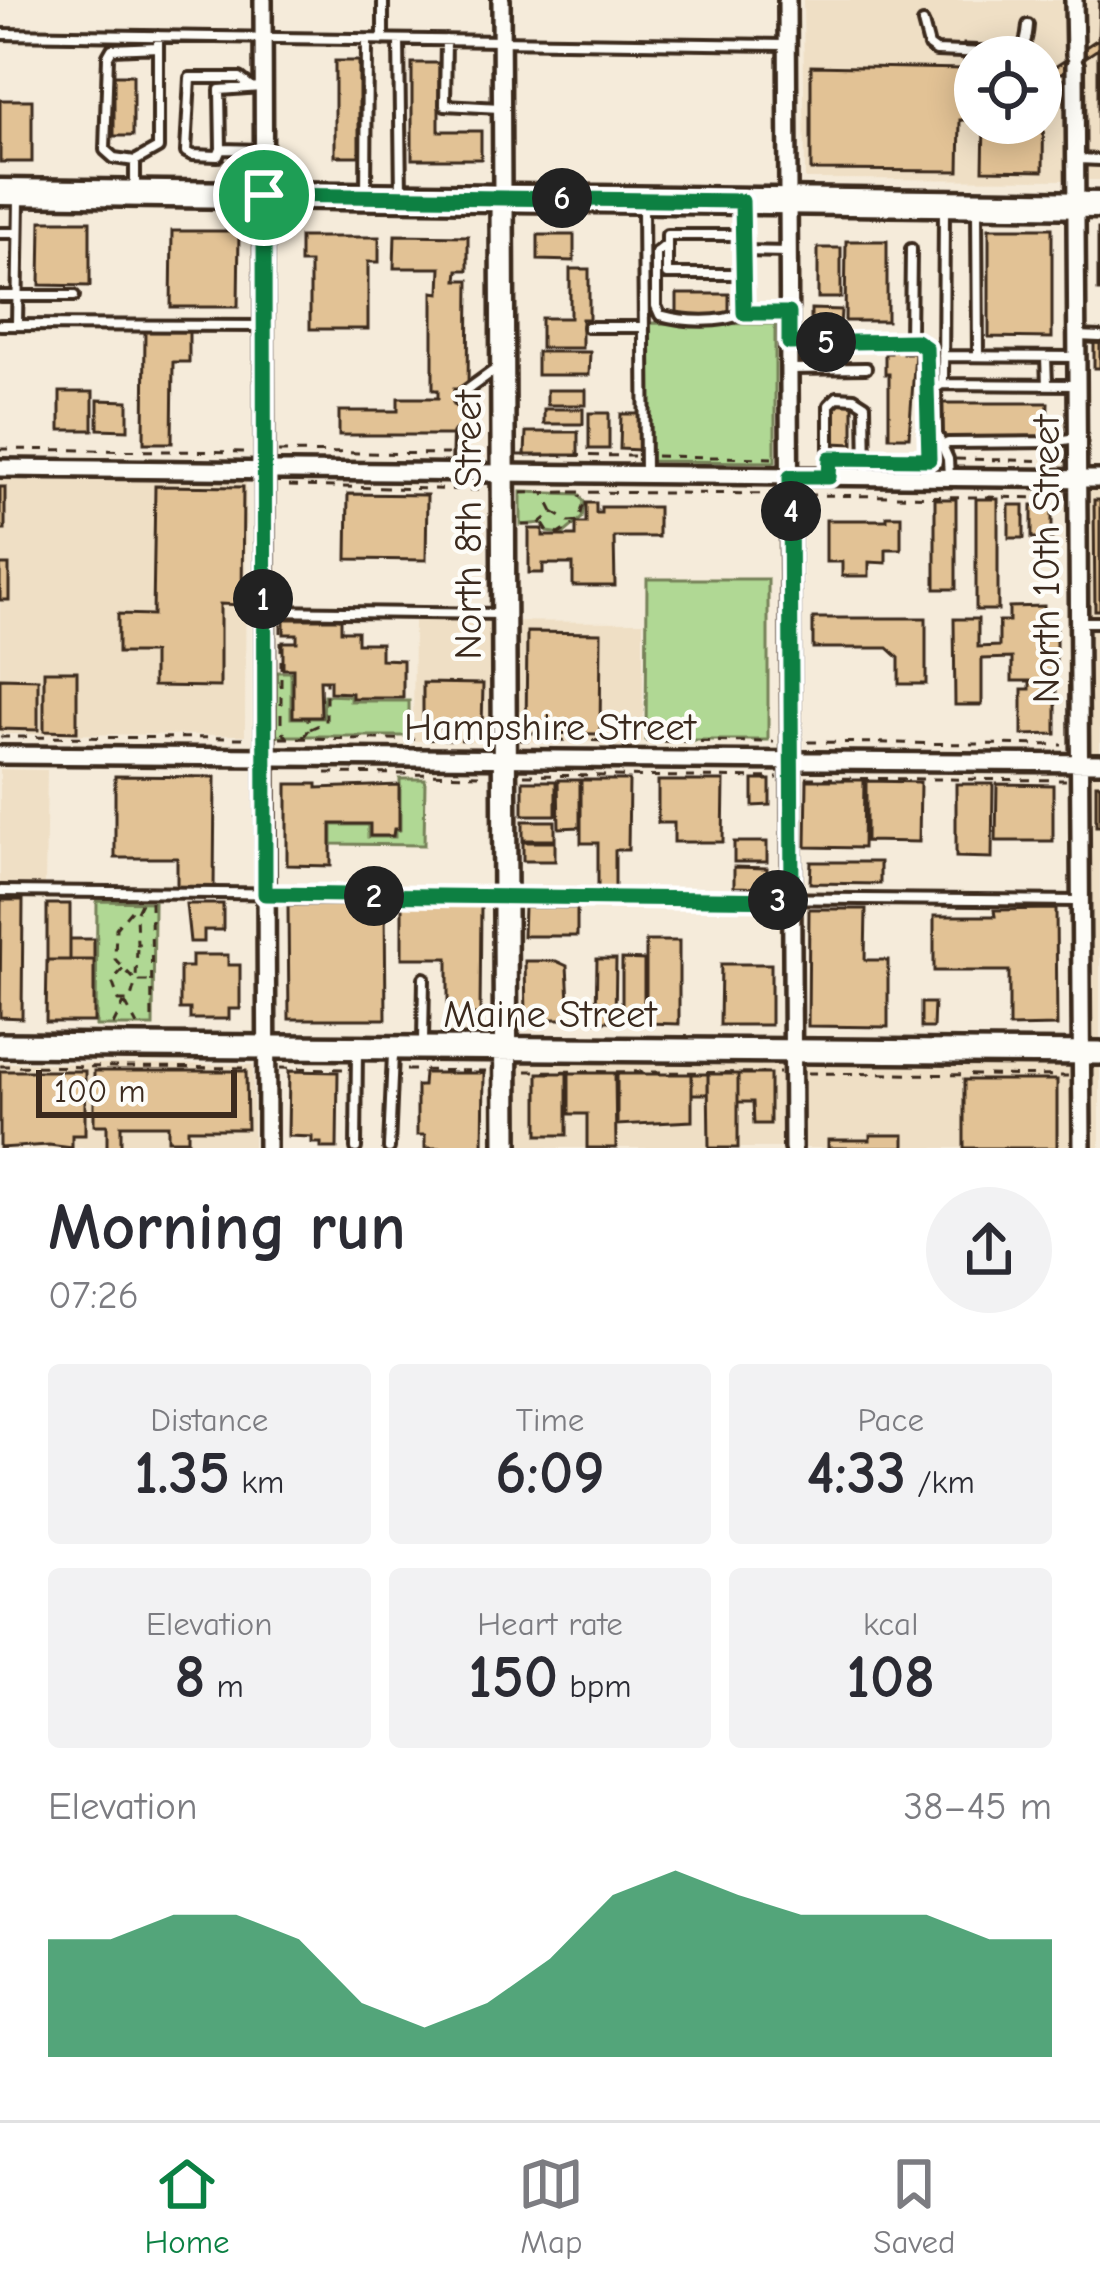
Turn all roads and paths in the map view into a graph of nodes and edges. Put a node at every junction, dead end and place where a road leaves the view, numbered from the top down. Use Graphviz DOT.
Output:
graph roads {
  1 [pos="263,0"];
  2 [pos="382,0"];
  3 [pos="501,0"];
  4 [pos="788,0"];
  5 [pos="1074,0"];
  6 [pos="923,23"];
  7 [pos="1028,25"];
  8 [pos="0,34"];
  9 [pos="158,36"];
  10 [pos="263,38"];
  11 [pos="367,40"];
  12 [pos="383,40"];
  13 [pos="399,40"];
  14 [pos="446,40"];
  15 [pos="502,41"];
  16 [pos="788,45"];
  17 [pos="158,47"];
  18 [pos="257,87"];
  19 [pos="502,108"];
  20 [pos="221,149"];
  21 [pos="263,150"];
  22 [pos="1076,159"];
  23 [pos="1100,160"];
  24 [pos="135,161"];
  25 [pos="9,192"];
  26 [pos="135,194"];
  27 [pos="264,195"];
  28 [pos="366,196"];
  29 [pos="401,197"];
  30 [pos="502,198"];
  31 [pos="643,200"];
  32 [pos="742,201"];
  33 [pos="788,201"];
  34 [pos="944,203"];
  35 [pos="976,204"];
  36 [pos="1088,205"];
  37 [pos="0,233"];
  38 [pos="18,233"];
  39 [pos="742,235"];
  40 [pos="667,244"];
  41 [pos="910,249"];
  42 [pos="743,251"];
  43 [pos="789,252"];
  44 [pos="743,274"];
  45 [pos="0,296"];
  46 [pos="18,296"];
  47 [pos="74,296"];
  48 [pos="744,313"];
  49 [pos="789,313"];
  50 [pos="0,325"];
  51 [pos="17,325"];
  52 [pos="264,326"];
  53 [pos="588,327"];
  54 [pos="644,327"];
  55 [pos="1076,336"];
  56 [pos="1100,337"];
  57 [pos="910,342"];
  58 [pos="789,343"];
  59 [pos="943,356"];
  60 [pos="978,356"];
  61 [pos="1046,357"];
  62 [pos="1076,357"];
  63 [pos="502,364"];
  64 [pos="866,368"];
  65 [pos="790,369"];
  66 [pos="943,384"];
  67 [pos="1047,385"];
  68 [pos="1077,385"];
  69 [pos="460,402"];
  70 [pos="459,435"];
  71 [pos="1077,438"];
  72 [pos="941,447"];
  73 [pos="0,449"];
  74 [pos="263,452"];
  75 [pos="458,454"];
  76 [pos="645,456"];
  77 [pos="790,458"];
  78 [pos="866,458"];
  79 [pos="929,459"];
  80 [pos="948,459"];
  81 [pos="1077,460"];
  82 [pos="503,465"];
  83 [pos="0,467"];
  84 [pos="263,470"];
  85 [pos="458,473"];
  86 [pos="645,476"];
  87 [pos="829,477"];
  88 [pos="867,478"];
  89 [pos="930,478"];
  90 [pos="949,478"];
  91 [pos="1077,479"];
  92 [pos="1100,479"];
  93 [pos="790,486"];
  94 [pos="543,492"];
  95 [pos="571,492"];
  96 [pos="1078,498"];
  97 [pos="553,512"];
  98 [pos="542,523"];
  99 [pos="574,523"];
  100 [pos="263,611"];
  101 [pos="281,611"];
  102 [pos="503,614"];
  103 [pos="1078,622"];
  104 [pos="1100,622"];
  105 [pos="326,682"];
  106 [pos="308,717"];
  107 [pos="308,729"];
  108 [pos="0,736"];
  109 [pos="263,738"];
  110 [pos="292,738"];
  111 [pos="791,742"];
  112 [pos="1079,745"];
  113 [pos="0,755"];
  114 [pos="263,757"];
  115 [pos="504,758"];
  116 [pos="1100,764"];
  117 [pos="791,769"];
  118 [pos="1079,772"];
  119 [pos="308,773"];
  120 [pos="0,891"];
  121 [pos="146,893"];
  122 [pos="265,894"];
  123 [pos="505,898"];
  124 [pos="792,900"];
  125 [pos="1080,901"];
  126 [pos="131,910"];
  127 [pos="137,944"];
  128 [pos="151,944"];
  129 [pos="124,968"];
  130 [pos="424,978"];
  131 [pos="136,981"];
  132 [pos="152,981"];
  133 [pos="124,1001"];
  134 [pos="113,1025"];
  135 [pos="137,1025"];
  136 [pos="152,1025"];
  137 [pos="0,1045"];
  138 [pos="423,1048"];
  139 [pos="267,1058"];
  140 [pos="357,1058"];
  141 [pos="393,1059"];
  142 [pos="506,1060"];
  143 [pos="1088,1061"];
  144 [pos="793,1062"];
  145 [pos="0,1066"];
  146 [pos="268,1148"];
  147 [pos="356,1148"];
  148 [pos="389,1148"];
  149 [pos="506,1148"];
  150 [pos="793,1148"];
  151 [pos="1082,1148"];
  1 -- 10 [label="street"];
  2 -- 12 [label="lane"];
  3 -- 15 [label="street, North 8th Street"];
  4 -- 16 [label="street"];
  5 -- 22 [label="street, North 10th Street"];
  6 -- 7 [label="lane"];
  8 -- 9 [label="lane"];
  9 -- 10 [label="lane"];
  9 -- 17 [label="lane"];
  10 -- 11 [label="lane"];
  10 -- 18 [label="street"];
  11 -- 12 [label="lane"];
  11 -- 28 [label="lane"];
  12 -- 13 [label="lane"];
  13 -- 14 [label="lane"];
  13 -- 29 [label="lane"];
  14 -- 15 [label="lane"];
  14 -- 19 [label="lane"];
  15 -- 16 [label="lane"];
  15 -- 19 [label="street, North 8th Street"];
  16 -- 33 [label="street"];
  17 -- 24 [label="lane"];
  17 -- 24 [label="lane"];
  18 -- 20 [label="lane"];
  18 -- 20 [label="lane"];
  18 -- 21 [label="street"];
  19 -- 30 [label="street, North 8th Street"];
  20 -- 21 [label="lane"];
  21 -- 27 [label="street"];
  22 -- 23 [label="lane"];
  22 -- 36 [label="street, North 10th Street"];
  24 -- 26 [label="lane"];
  25 -- 26 [label="main road"];
  25 -- 38 [label="lane"];
  26 -- 27 [label="main road"];
  27 -- 28 [label="main road"];
  27 -- 52 [label="street"];
  28 -- 29 [label="main road"];
  29 -- 30 [label="main road"];
  30 -- 31 [label="main road"];
  30 -- 63 [label="street, North 8th Street"];
  31 -- 32 [label="main road"];
  31 -- 54 [label="lane"];
  32 -- 33 [label="main road"];
  32 -- 39 [label="lane"];
  33 -- 34 [label="main road"];
  33 -- 43 [label="street"];
  34 -- 35 [label="main road"];
  34 -- 59 [label="lane"];
  35 -- 36 [label="main road"];
  35 -- 60 [label="lane"];
  36 -- 55 [label="street, North 10th Street"];
  37 -- 38 [label="lane"];
  38 -- 46 [label="lane"];
  39 -- 40 [label="lane"];
  39 -- 42 [label="lane"];
  40 -- 44 [label="lane"];
  40 -- 48 [label="lane"];
  41 -- 57 [label="lane"];
  42 -- 43 [label="lane"];
  42 -- 44 [label="lane"];
  43 -- 49 [label="street"];
  44 -- 48 [label="lane"];
  45 -- 46 [label="lane"];
  46 -- 47 [label="lane"];
  46 -- 51 [label="lane"];
  48 -- 49 [label="lane"];
  49 -- 58 [label="street"];
  50 -- 51 [label="lane"];
  51 -- 52 [label="lane"];
  52 -- 74 [label="street"];
  53 -- 54 [label="lane"];
  54 -- 76 [label="lane"];
  55 -- 56 [label="lane"];
  55 -- 62 [label="street, North 10th Street"];
  57 -- 58 [label="lane"];
  57 -- 79 [label="lane"];
  58 -- 65 [label="street"];
  59 -- 60 [label="lane"];
  59 -- 66 [label="lane"];
  60 -- 61 [label="lane"];
  61 -- 62 [label="lane"];
  61 -- 67 [label="lane"];
  62 -- 68 [label="street, North 10th Street"];
  63 -- 69 [label="lane"];
  63 -- 82 [label="street, North 8th Street"];
  64 -- 65 [label="lane"];
  65 -- 77 [label="street"];
  66 -- 67 [label="lane"];
  66 -- 72 [label="lane"];
  67 -- 68 [label="lane"];
  68 -- 71 [label="street, North 10th Street"];
  70 -- 75 [label="lane"];
  71 -- 72 [label="lane"];
  71 -- 81 [label="street, North 10th Street"];
  72 -- 80 [label="lane"];
  73 -- 74 [label="path"];
  74 -- 75 [label="path"];
  74 -- 84 [label="street"];
  75 -- 85 [label="lane"];
  76 -- 77 [label="path"];
  76 -- 82 [label="path"];
  76 -- 86 [label="lane"];
  77 -- 93 [label="street"];
  78 -- 79 [label="path"];
  78 -- 87 [label="lane"];
  78 -- 88 [label="lane"];
  79 -- 89 [label="lane"];
  80 -- 81 [label="path"];
  80 -- 90 [label="lane"];
  81 -- 91 [label="street, North 10th Street"];
  82 -- 85 [label="street"];
  82 -- 86 [label="street"];
  82 -- 102 [label="street, North 8th Street"];
  83 -- 84 [label="street"];
  84 -- 85 [label="street"];
  84 -- 100 [label="street"];
  86 -- 93 [label="street"];
  87 -- 88 [label="street"];
  87 -- 93 [label="street"];
  88 -- 89 [label="street"];
  89 -- 90 [label="street"];
  90 -- 91 [label="street"];
  91 -- 92 [label="street"];
  91 -- 96 [label="street, North 10th Street"];
  93 -- 95 [label="path"];
  93 -- 96 [label="path"];
  93 -- 111 [label="street"];
  94 -- 95 [label="path"];
  94 -- 97 [label="path"];
  94 -- 98 [label="path"];
  95 -- 99 [label="path"];
  96 -- 103 [label="street, North 10th Street"];
  97 -- 98 [label="path"];
  97 -- 99 [label="path"];
  98 -- 99 [label="path"];
  100 -- 101 [label="lane"];
  100 -- 109 [label="street"];
  101 -- 102 [label="lane"];
  101 -- 110 [label="path"];
  102 -- 115 [label="street, North 8th Street"];
  103 -- 104 [label="lane"];
  103 -- 112 [label="street, North 10th Street"];
  105 -- 107 [label="path"];
  106 -- 107 [label="path"];
  107 -- 110 [label="path"];
  108 -- 109 [label="path"];
  109 -- 110 [label="path"];
  109 -- 114 [label="street"];
  110 -- 115 [label="path"];
  111 -- 112 [label="path"];
  111 -- 115 [label="path"];
  111 -- 117 [label="street"];
  112 -- 118 [label="street, North 10th Street"];
  113 -- 114 [label="street, Hampshire Street"];
  114 -- 115 [label="street, Hampshire Street"];
  114 -- 122 [label="street"];
  115 -- 117 [label="street, Hampshire Street"];
  115 -- 117 [label="path"];
  115 -- 119 [label="path"];
  115 -- 123 [label="street, North 8th Street"];
  116 -- 118 [label="street, Hampshire Street"];
  117 -- 118 [label="street, Hampshire Street"];
  117 -- 118 [label="path"];
  117 -- 124 [label="street"];
  118 -- 125 [label="street, North 10th Street"];
  120 -- 121 [label="lane"];
  121 -- 122 [label="lane"];
  121 -- 127 [label="path"];
  121 -- 128 [label="path"];
  122 -- 123 [label="lane"];
  122 -- 139 [label="street"];
  123 -- 124 [label="lane"];
  123 -- 142 [label="street, North 8th Street"];
  124 -- 125 [label="lane"];
  124 -- 144 [label="street"];
  125 -- 143 [label="street, North 10th Street"];
  126 -- 129 [label="path"];
  127 -- 128 [label="path"];
  127 -- 131 [label="path"];
  128 -- 132 [label="path"];
  129 -- 131 [label="path"];
  129 -- 133 [label="path"];
  130 -- 138 [label="lane"];
  131 -- 132 [label="path"];
  131 -- 133 [label="path"];
  132 -- 136 [label="path"];
  133 -- 134 [label="path"];
  133 -- 135 [label="path"];
  137 -- 139 [label="street, Maine Street"];
  138 -- 141 [label="street, Maine Street"];
  138 -- 142 [label="street, Maine Street"];
  139 -- 140 [label="street, Maine Street"];
  139 -- 140 [label="path"];
  139 -- 145 [label="path"];
  139 -- 146 [label="street"];
  140 -- 141 [label="street, Maine Street"];
  140 -- 147 [label="lane"];
  141 -- 142 [label="path"];
  141 -- 148 [label="lane"];
  142 -- 144 [label="street, Maine Street"];
  142 -- 144 [label="path"];
  142 -- 149 [label="street, North 8th Street"];
  143 -- 144 [label="street, Maine Street"];
  143 -- 144 [label="path"];
  143 -- 151 [label="street, North 10th Street"];
  144 -- 150 [label="street"];
}
